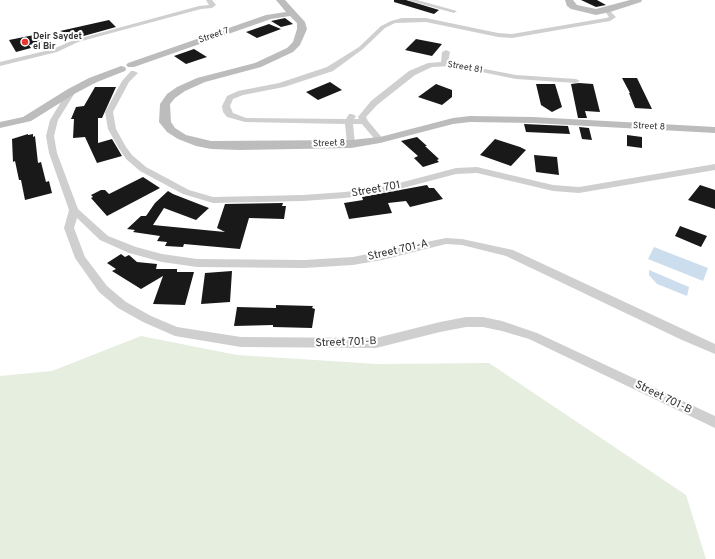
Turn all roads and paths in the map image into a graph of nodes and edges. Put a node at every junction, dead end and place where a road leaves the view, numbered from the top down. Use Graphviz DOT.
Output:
graph roads {
  1 [pos="195,0"];
  2 [pos="209,0"];
  3 [pos="410,0"];
  4 [pos="569,0"];
  5 [pos="638,0"];
  6 [pos="201,7"];
  7 [pos="287,7"];
  8 [pos="607,10"];
  9 [pos="454,11"];
  10 [pos="446,52"];
  11 [pos="0,64"];
  12 [pos="444,64"];
  13 [pos="129,72"];
  14 [pos="576,81"];
  15 [pos="72,91"];
  16 [pos="367,109"];
  17 [pos="349,122"];
  18 [pos="364,122"];
  19 [pos="0,125"];
  20 [pos="715,130"];
  21 [pos="380,140"];
  22 [pos="351,144"];
  23 [pos="715,168"];
  24 [pos="74,210"];
  25 [pos="92,228"];
  26 [pos="73,238"];
  27 [pos="715,349"];
  28 [pos="715,422"];
  1 -- 6 [label="street"];
  2 -- 6 [label="street"];
  3 -- 9 [label="street"];
  4 -- 8 [label="street"];
  5 -- 8 [label="street"];
  6 -- 11 [label="street"];
  7 -- 13 [label="street, Street 7"];
  7 -- 22 [label="street, Street 8"];
  8 -- 17 [label="street"];
  10 -- 12 [label="street"];
  12 -- 14 [label="street, Street 81"];
  12 -- 16 [label="street, Street 81"];
  13 -- 15 [label="street"];
  13 -- 23 [label="street, Street 701"];
  15 -- 19 [label="street"];
  15 -- 24 [label="street"];
  16 -- 17 [label="street, Street 81"];
  16 -- 18 [label="street"];
  17 -- 18 [label="street"];
  17 -- 22 [label="street"];
  18 -- 21 [label="street"];
  20 -- 21 [label="street, Street 8"];
  21 -- 22 [label="street, Street 8"];
  24 -- 25 [label="street, Street 701-A"];
  24 -- 26 [label="street, Street 701-B"];
  25 -- 26 [label="street"];
  25 -- 27 [label="street, Street 701-A"];
  26 -- 28 [label="street, Street 701-B"];
}
